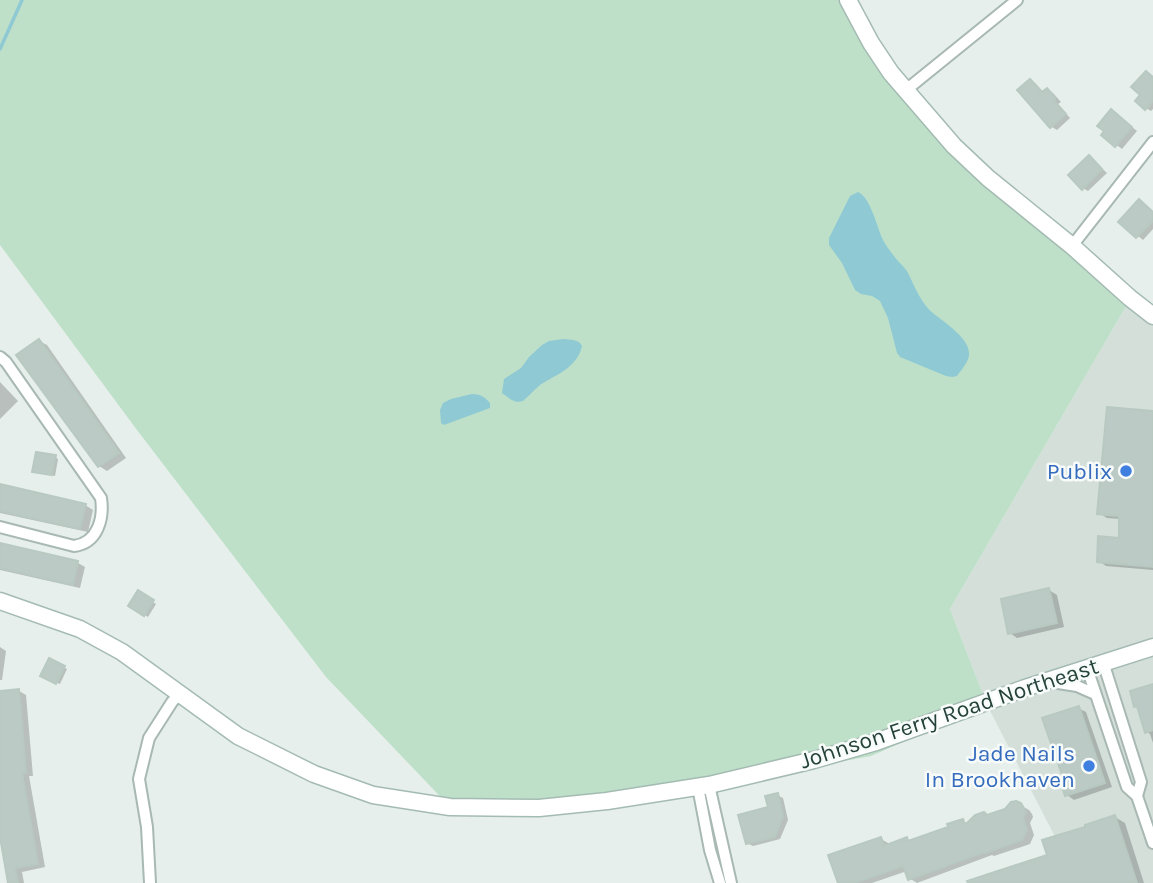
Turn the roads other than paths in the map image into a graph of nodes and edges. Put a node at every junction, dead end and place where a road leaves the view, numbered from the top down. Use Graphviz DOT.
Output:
graph roads {
  1 [pos="848,0"];
  2 [pos="1017,0"];
  3 [pos="906,90"];
  4 [pos="1153,142"];
  5 [pos="1072,246"];
  6 [pos="1153,316"];
  7 [pos="0,357"];
  8 [pos="0,527"];
  9 [pos="0,601"];
  10 [pos="1153,647"];
  11 [pos="1103,662"];
  12 [pos="1087,668"];
  13 [pos="1045,681"];
  14 [pos="180,693"];
  15 [pos="1095,694"];
  16 [pos="703,786"];
  17 [pos="1137,796"];
  18 [pos="1153,843"];
  19 [pos="149,883"];
  20 [pos="720,883"];
  21 [pos="731,883"];
  1 -- 3 [label="main road"];
  2 -- 3 [label="street"];
  3 -- 5 [label="main road"];
  4 -- 5 [label="street"];
  5 -- 6 [label="main road"];
  7 -- 8 [label="street"];
  9 -- 14 [label="main road, Johnson Ferry Road Northeast"];
  10 -- 11 [label="main road, Johnson Ferry Road Northeast"];
  11 -- 12 [label="main road, Johnson Ferry Road Northeast"];
  11 -- 17 [label="street"];
  12 -- 13 [label="main road, Johnson Ferry Road Northeast"];
  12 -- 15 [label="street"];
  13 -- 15 [label="street"];
  13 -- 16 [label="main road, Johnson Ferry Road Northeast"];
  14 -- 16 [label="main road, Johnson Ferry Road Northeast"];
  14 -- 19 [label="street"];
  15 -- 17 [label="street"];
  16 -- 20 [label="street"];
  16 -- 21 [label="street"];
  17 -- 18 [label="street"];
}
